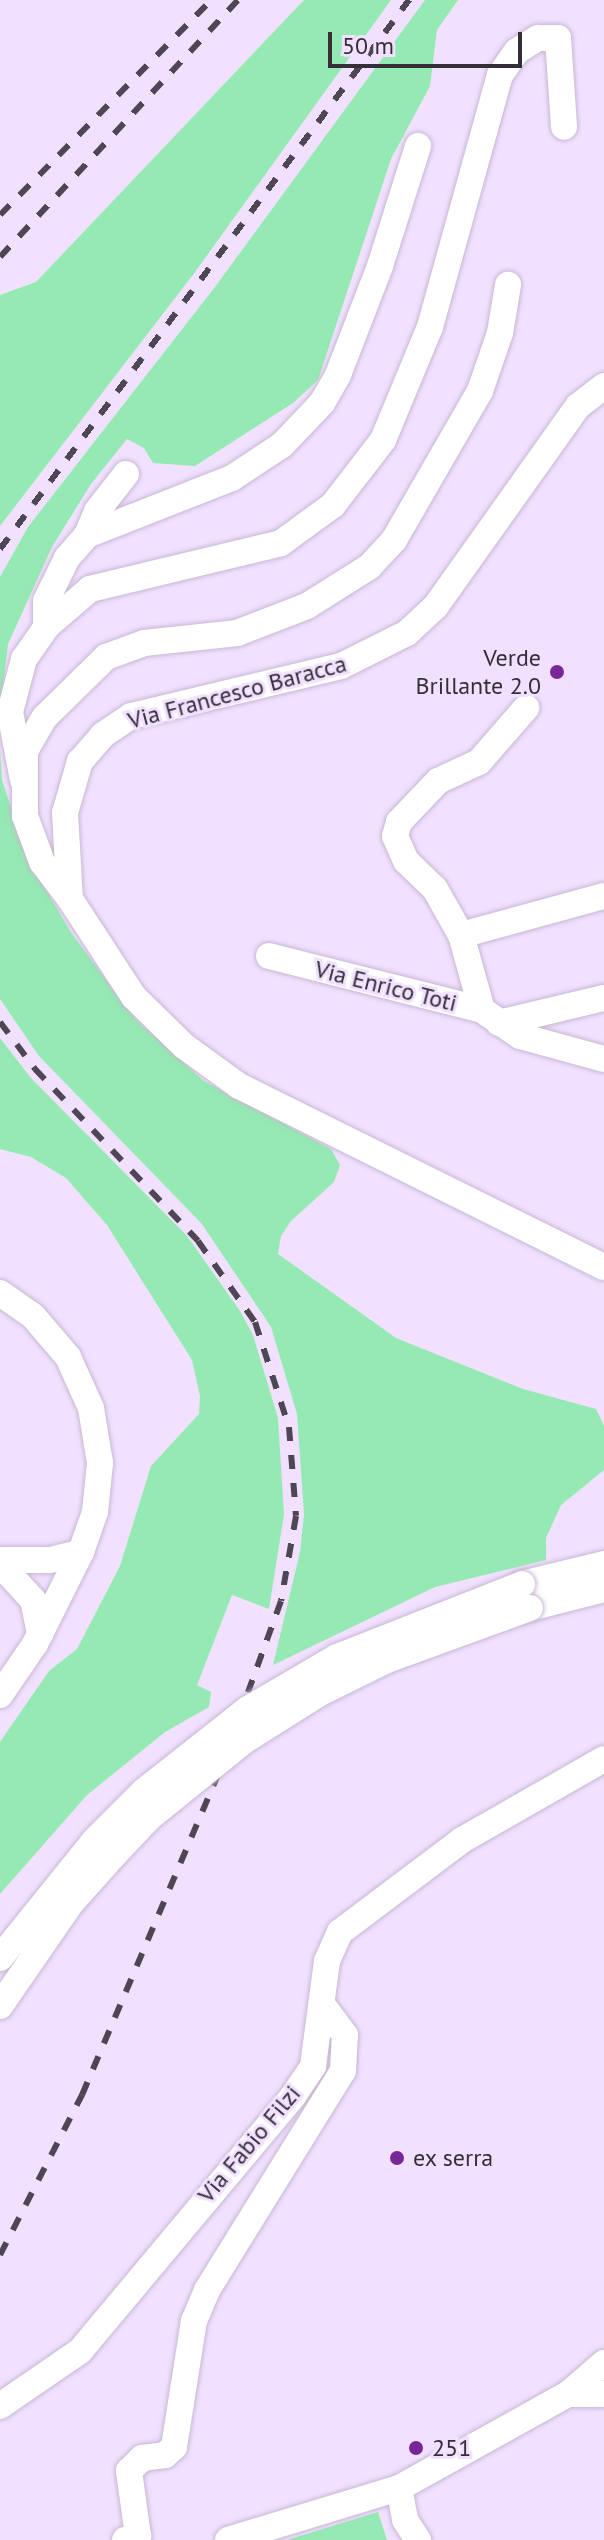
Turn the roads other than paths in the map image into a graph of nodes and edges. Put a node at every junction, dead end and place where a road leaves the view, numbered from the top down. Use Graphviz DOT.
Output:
graph roads {
  1 [pos="564,127"];
  2 [pos="418,146"];
  3 [pos="508,285"];
  4 [pos="604,386"];
  5 [pos="126,474"];
  6 [pos="87,535"];
  7 [pos="46,627"];
  8 [pos="526,708"];
  9 [pos="23,780"];
  10 [pos="604,896"];
  11 [pos="70,899"];
  12 [pos="461,935"];
  13 [pos="269,956"];
  14 [pos="604,998"];
  15 [pos="491,1016"];
  16 [pos="604,1059"];
  17 [pos="604,1267"];
  18 [pos="0,1293"];
  19 [pos="81,1552"];
  20 [pos="0,1562"];
  21 [pos="604,1564"];
  22 [pos="604,1589"];
  23 [pos="526,1596"];
  24 [pos="40,1634"];
  25 [pos="0,1695"];
  26 [pos="604,1759"];
  27 [pos="0,1958"];
  28 [pos="322,2005"];
  29 [pos="0,2006"];
  30 [pos="604,2363"];
  31 [pos="568,2394"];
  32 [pos="604,2394"];
  33 [pos="0,2406"];
  34 [pos="399,2488"];
  35 [pos="125,2540"];
  36 [pos="228,2540"];
  37 [pos="418,2540"];
  1 -- 7 [label="street"];
  2 -- 6 [label="street"];
  3 -- 9 [label="street"];
  4 -- 11 [label="street, Via Francesco Baracca"];
  5 -- 6 [label="street"];
  6 -- 7 [label="street"];
  7 -- 9 [label="street"];
  8 -- 12 [label="street"];
  9 -- 11 [label="street"];
  10 -- 12 [label="street"];
  11 -- 17 [label="street"];
  12 -- 15 [label="street"];
  13 -- 15 [label="street, Via Enrico Toti"];
  14 -- 15 [label="street, Via Enrico Toti"];
  15 -- 16 [label="street, Via Enrico Toti"];
  18 -- 19 [label="street"];
  19 -- 20 [label="street"];
  19 -- 24 [label="street"];
  20 -- 24 [label="street"];
  21 -- 23 [label="street"];
  22 -- 23 [label="street"];
  23 -- 27 [label="street, bridge"];
  23 -- 29 [label="street, bridge"];
  24 -- 25 [label="street"];
  26 -- 28 [label="street, Via Fabio Filzi"];
  28 -- 33 [label="street, Via Fabio Filzi"];
  28 -- 35 [label="street"];
  30 -- 31 [label="street"];
  31 -- 32 [label="street"];
  31 -- 34 [label="street"];
  34 -- 36 [label="street"];
  34 -- 37 [label="street"];
}
